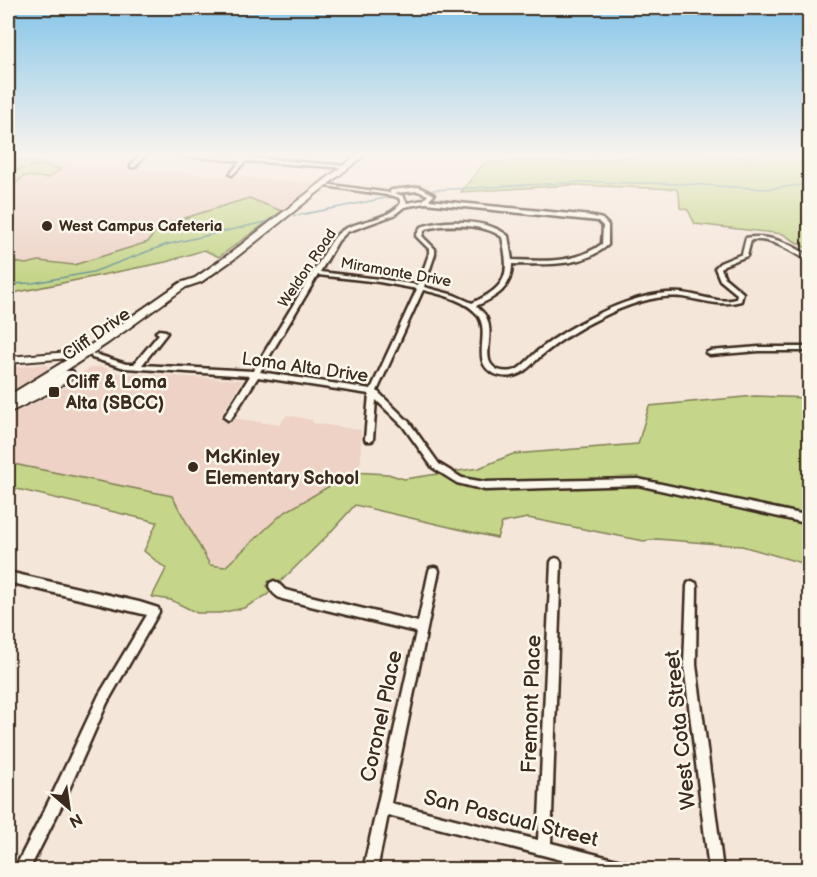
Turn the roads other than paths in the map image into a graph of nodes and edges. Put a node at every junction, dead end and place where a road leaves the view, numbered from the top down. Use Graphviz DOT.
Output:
graph roads {
  1 [pos="311,195"];
  2 [pos="393,195"];
  3 [pos="430,195"];
  4 [pos="425,201"];
  5 [pos="404,205"];
  6 [pos="810,261"];
  7 [pos="510,262"];
  8 [pos="316,273"];
  9 [pos="420,289"];
  10 [pos="472,305"];
  11 [pos="159,332"];
  12 [pos="810,349"];
  13 [pos="710,353"];
  14 [pos="90,355"];
  15 [pos="43,357"];
  16 [pos="8,360"];
  17 [pos="136,367"];
  18 [pos="57,372"];
  19 [pos="257,374"];
  20 [pos="373,392"];
  21 [pos="8,401"];
  22 [pos="8,409"];
  23 [pos="228,417"];
  24 [pos="369,440"];
  25 [pos="810,520"];
  26 [pos="556,562"];
  27 [pos="434,571"];
  28 [pos="8,577"];
  29 [pos="274,586"];
  30 [pos="692,586"];
  31 [pos="421,628"];
  32 [pos="383,807"];
  33 [pos="544,848"];
  34 [pos="21,870"];
  35 [pos="370,870"];
  36 [pos="629,870"];
  37 [pos="716,870"];
  1 -- 14 [label="main road, Cliff Drive"];
  2 -- 5 [label="street"];
  3 -- 4 [label="street"];
  4 -- 5 [label="street, Weldon Road"];
  4 -- 7 [label="street"];
  5 -- 8 [label="street, Weldon Road"];
  6 -- 10 [label="street"];
  7 -- 9 [label="street"];
  7 -- 10 [label="street"];
  8 -- 9 [label="street, Miramonte Drive"];
  8 -- 19 [label="street, Weldon Road"];
  9 -- 10 [label="street, Miramonte Drive"];
  9 -- 20 [label="street"];
  11 -- 17 [label="street"];
  12 -- 13 [label="street"];
  14 -- 15 [label="main road, Loma Alta Drive"];
  14 -- 17 [label="street, Loma Alta Drive"];
  14 -- 18 [label="main road, Cliff Drive"];
  14 -- 22 [label="main road, Cliff Drive"];
  15 -- 16 [label="main road, Loma Alta Drive"];
  15 -- 18 [label="main road"];
  17 -- 19 [label="street, Loma Alta Drive"];
  18 -- 21 [label="main road, Cliff Drive"];
  19 -- 20 [label="street, Loma Alta Drive"];
  19 -- 23 [label="street, Weldon Road"];
  20 -- 24 [label="street"];
  20 -- 25 [label="street, Loma Alta Drive"];
  26 -- 33 [label="street, Fremont Place"];
  27 -- 31 [label="street, Coronel Place"];
  28 -- 34 [label="street"];
  29 -- 31 [label="street"];
  30 -- 37 [label="street, West Cota Street"];
  31 -- 32 [label="street, Coronel Place"];
  32 -- 33 [label="street, San Pascual Street"];
  32 -- 35 [label="street, Coronel Place"];
  33 -- 36 [label="street, San Pascual Street"];
}
